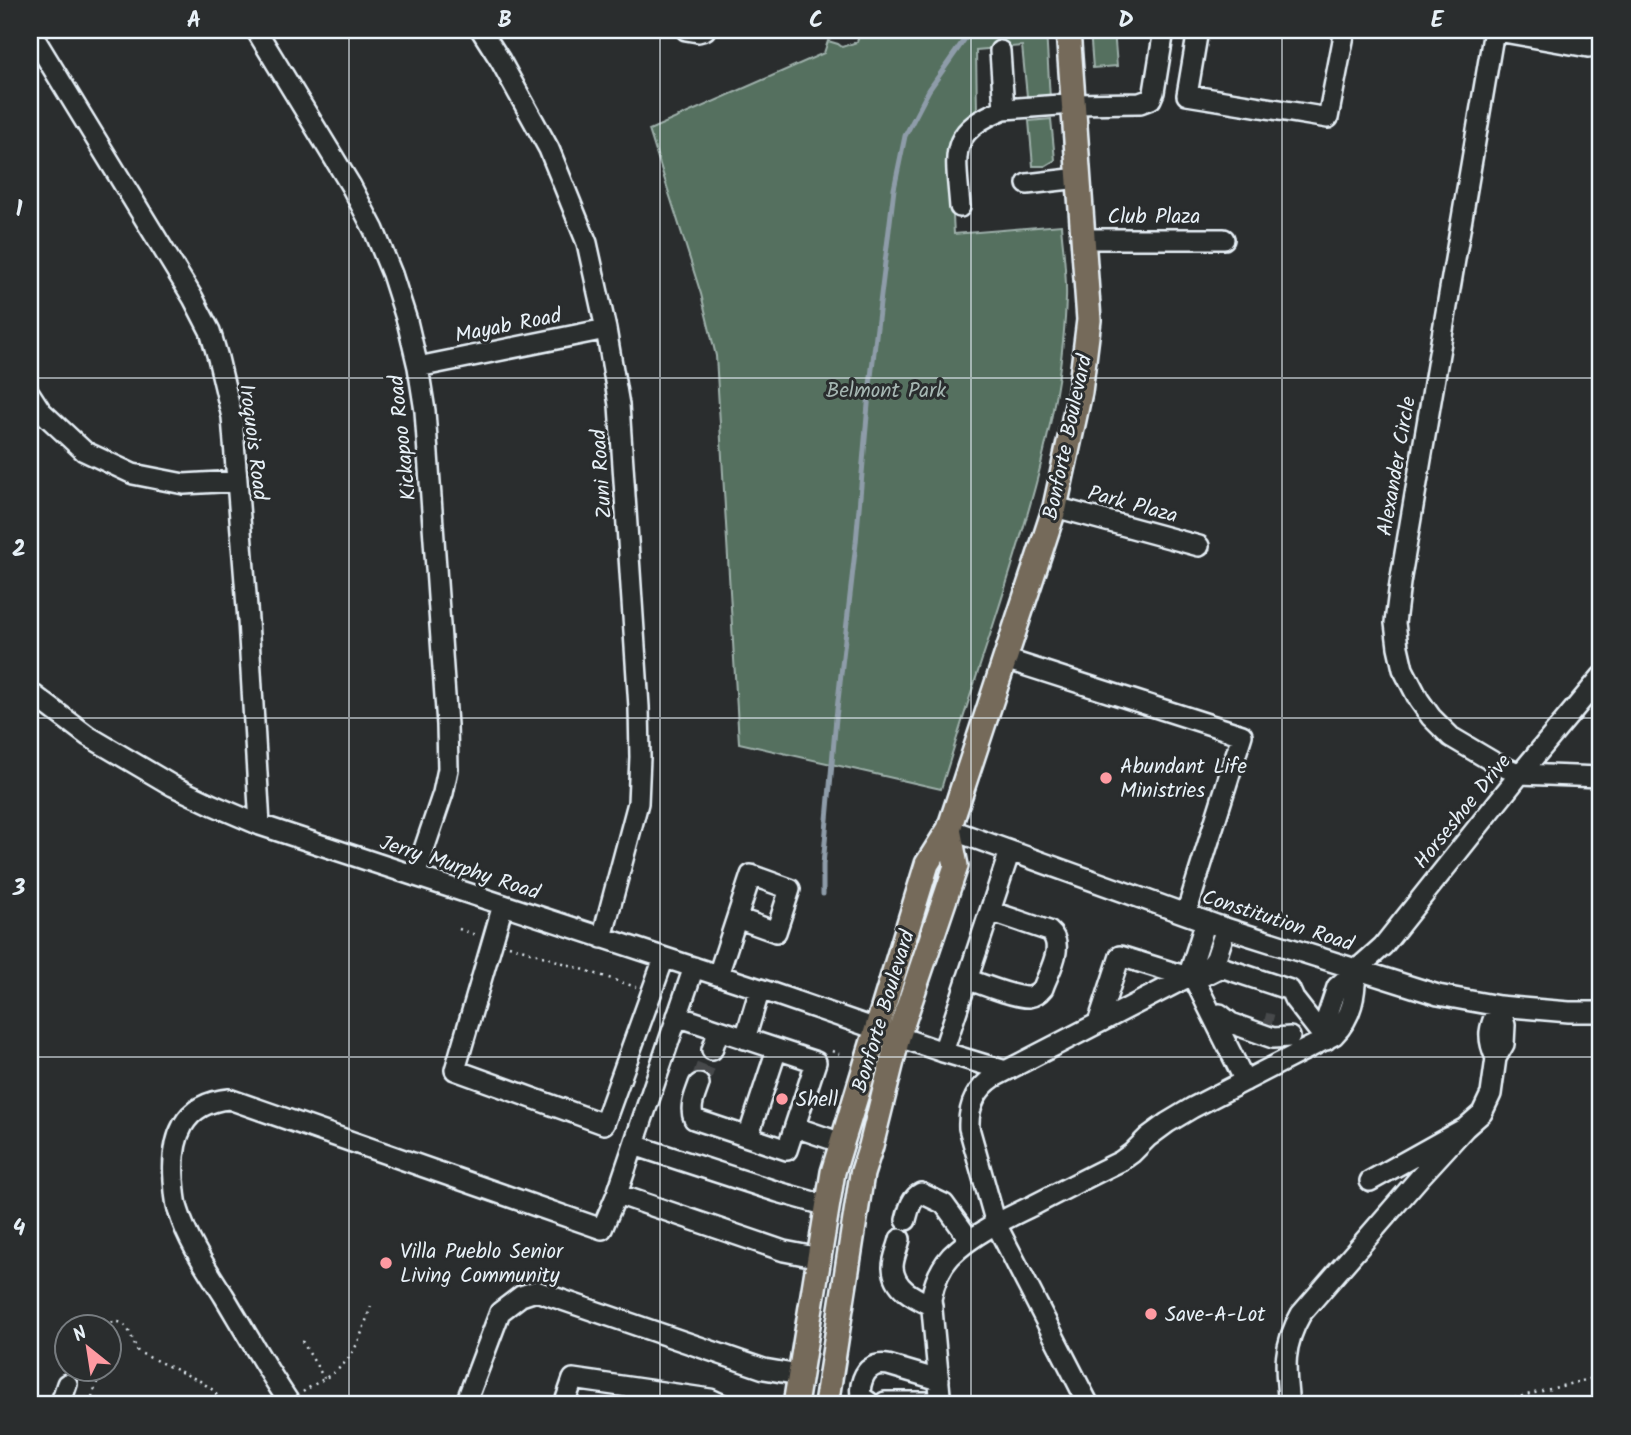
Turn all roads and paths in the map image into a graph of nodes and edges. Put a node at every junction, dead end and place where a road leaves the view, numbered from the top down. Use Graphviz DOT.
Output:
graph roads {
  1 [pos="256,30"];
  2 [pos="481,30"];
  3 [pos="687,30"];
  4 [pos="705,30"];
  5 [pos="1068,30"];
  6 [pos="1164,30"];
  7 [pos="1198,30"];
  8 [pos="1345,30"];
  9 [pos="1493,30"];
  10 [pos="30,31"];
  11 [pos="1601,46"];
  12 [pos="1000,51"];
  13 [pos="1073,104"];
  14 [pos="1004,109"];
  15 [pos="1079,178"];
  16 [pos="1027,184"];
  17 [pos="960,207"];
  18 [pos="1084,239"];
  19 [pos="1224,239"];
  20 [pos="606,328"];
  21 [pos="418,367"];
  22 [pos="30,394"];
  23 [pos="237,481"];
  24 [pos="1055,507"];
  25 [pos="1199,546"];
  26 [pos="1005,659"];
  27 [pos="1601,677"];
  28 [pos="30,692"];
  29 [pos="1520,774"];
  30 [pos="1601,777"];
  31 [pos="260,825"];
  32 [pos="949,829"];
  33 [pos="1010,851"];
  34 [pos="415,876"];
  35 [pos="503,905"];
  36 [pos="990,911"];
  37 [pos="1186,914"];
  38 [pos="737,918"];
  39 [pos="1206,921"];
  40 [pos="1226,928"];
  41 [pos="602,938"];
  42 [pos="664,958"];
  43 [pos="694,967"];
  44 [pos="1356,970"];
  45 [pos="718,975"];
  46 [pos="967,979"];
  47 [pos="1192,979"];
  48 [pos="760,989"];
  49 [pos="1499,1006"];
  50 [pos="1601,1012"];
  51 [pos="1215,1013"];
  52 [pos="677,1016"];
  53 [pos="1098,1023"];
  54 [pos="719,1030"];
  55 [pos="888,1034"];
  56 [pos="745,1039"];
  57 [pos="1326,1040"];
  58 [pos="1297,1044"];
  59 [pos="777,1049"];
  60 [pos="712,1050"];
  61 [pos="943,1052"];
  62 [pos="1006,1071"];
  63 [pos="1245,1081"];
  64 [pos="699,1084"];
  65 [pos="795,1127"];
  66 [pos="1465,1128"];
  67 [pos="748,1137"];
  68 [pos="842,1143"];
  69 [pos="634,1144"];
  70 [pos="1370,1181"];
  71 [pos="617,1194"];
  72 [pos="828,1206"];
  73 [pos="996,1224"];
  74 [pos="970,1240"];
  75 [pos="820,1258"];
  76 [pos="371,1306"];
  77 [pos="932,1306"];
  78 [pos="122,1324"];
  79 [pos="302,1341"];
  80 [pos="799,1375"];
  81 [pos="1601,1376"];
  82 [pos="324,1378"];
  83 [pos="939,1380"];
  84 [pos="97,1382"];
  85 [pos="67,1384"];
  86 [pos="92,1397"];
  87 [pos="290,1404"];
  88 [pos="941,1404"];
  89 [pos="60,1405"];
  90 [pos="89,1405"];
  91 [pos="117,1405"];
  92 [pos="224,1405"];
  93 [pos="465,1405"];
  94 [pos="564,1405"];
  95 [pos="723,1405"];
  96 [pos="795,1405"];
  97 [pos="826,1405"];
  98 [pos="1089,1405"];
  99 [pos="1289,1405"];
  100 [pos="1487,1405"];
  1 -- 21 [label="street, Kickapoo Road"];
  2 -- 20 [label="street, Zuni Road"];
  3 -- 4 [label="street"];
  5 -- 13 [label="main road, Bonforte Boulevard"];
  6 -- 13 [label="street"];
  7 -- 8 [label="street"];
  9 -- 11 [label="street"];
  9 -- 29 [label="street, Alexander Circle"];
  10 -- 23 [label="street, Iroquois Road"];
  12 -- 14 [label="street"];
  13 -- 14 [label="street"];
  13 -- 15 [label="main road, Bonforte Boulevard"];
  14 -- 17 [label="street"];
  15 -- 16 [label="street"];
  15 -- 18 [label="main road, Bonforte Boulevard"];
  18 -- 19 [label="street, Club Plaza"];
  18 -- 24 [label="main road, Bonforte Boulevard"];
  20 -- 21 [label="street, Mayab Road"];
  20 -- 41 [label="street, Zuni Road"];
  21 -- 34 [label="street, Kickapoo Road"];
  22 -- 23 [label="street"];
  23 -- 31 [label="street, Iroquois Road"];
  24 -- 25 [label="street, Park Plaza"];
  24 -- 26 [label="main road, Bonforte Boulevard"];
  26 -- 32 [label="main road, Bonforte Boulevard"];
  26 -- 37 [label="street"];
  27 -- 29 [label="street, Horseshoe Drive"];
  28 -- 31 [label="street, Jerry Murphy Road"];
  29 -- 30 [label="street, Alexander Circle"];
  29 -- 44 [label="street, Horseshoe Drive"];
  31 -- 34 [label="street, Jerry Murphy Road"];
  32 -- 33 [label="street, Constitution Road"];
  32 -- 55 [label="main road, Bonforte Boulevard"];
  33 -- 36 [label="street"];
  33 -- 37 [label="street, Constitution Road"];
  34 -- 35 [label="street, Jerry Murphy Road"];
  35 -- 41 [label="street, Jerry Murphy Road"];
  35 -- 42 [label="street"];
  36 -- 46 [label="street"];
  36 -- 46 [label="street"];
  37 -- 39 [label="street, Constitution Road"];
  38 -- 45 [label="street"];
  39 -- 40 [label="street, Constitution Road"];
  39 -- 47 [label="street"];
  40 -- 44 [label="street, Constitution Road"];
  40 -- 47 [label="street"];
  41 -- 42 [label="street, Jerry Murphy Road"];
  42 -- 43 [label="street, Jerry Murphy Road"];
  43 -- 45 [label="street, Jerry Murphy Road"];
  43 -- 52 [label="street"];
  44 -- 49 [label="street, Constitution Road"];
  44 -- 57 [label="street"];
  45 -- 48 [label="street, Jerry Murphy Road"];
  46 -- 61 [label="street"];
  47 -- 51 [label="street"];
  47 -- 53 [label="street"];
  47 -- 53 [label="street"];
  47 -- 57 [label="street"];
  48 -- 55 [label="street, Jerry Murphy Road"];
  48 -- 56 [label="street"];
  49 -- 50 [label="street, Constitution Road"];
  49 -- 66 [label="street"];
  51 -- 58 [label="street"];
  51 -- 58 [label="street"];
  51 -- 63 [label="street"];
  52 -- 54 [label="street"];
  52 -- 69 [label="street"];
  53 -- 62 [label="street"];
  54 -- 56 [label="street"];
  54 -- 60 [label="street"];
  55 -- 61 [label="street, Jerry Murphy Road"];
  55 -- 68 [label="main road, Bonforte Boulevard"];
  55 -- 97 [label="main road, Bonforte Boulevard"];
  56 -- 59 [label="street"];
  57 -- 58 [label="street"];
  58 -- 63 [label="street"];
  59 -- 65 [label="street"];
  59 -- 67 [label="street"];
  61 -- 62 [label="street, Jerry Murphy Road"];
  62 -- 73 [label="street"];
  63 -- 73 [label="street"];
  64 -- 67 [label="street"];
  65 -- 67 [label="street"];
  65 -- 68 [label="street"];
  66 -- 70 [label="street"];
  66 -- 99 [label="street"];
  68 -- 72 [label="main road, Bonforte Boulevard"];
  69 -- 71 [label="street"];
  69 -- 72 [label="street"];
  71 -- 75 [label="street"];
  71 -- 87 [label="street"];
  72 -- 75 [label="main road, Bonforte Boulevard"];
  73 -- 74 [label="street"];
  73 -- 98 [label="street"];
  74 -- 77 [label="street"];
  74 -- 77 [label="street"];
  75 -- 80 [label="main road, Bonforte Boulevard"];
  76 -- 82 [label="path"];
  77 -- 83 [label="street"];
  78 -- 92 [label="path"];
  79 -- 82 [label="path"];
  80 -- 93 [label="street"];
  80 -- 96 [label="main road, Bonforte Boulevard"];
  81 -- 100 [label="path"];
  82 -- 87 [label="path"];
  83 -- 88 [label="street"];
  83 -- 88 [label="street"];
  84 -- 86 [label="path"];
  85 -- 89 [label="street"];
  86 -- 90 [label="path"];
  86 -- 91 [label="path"];
  94 -- 95 [label="street"];
}
